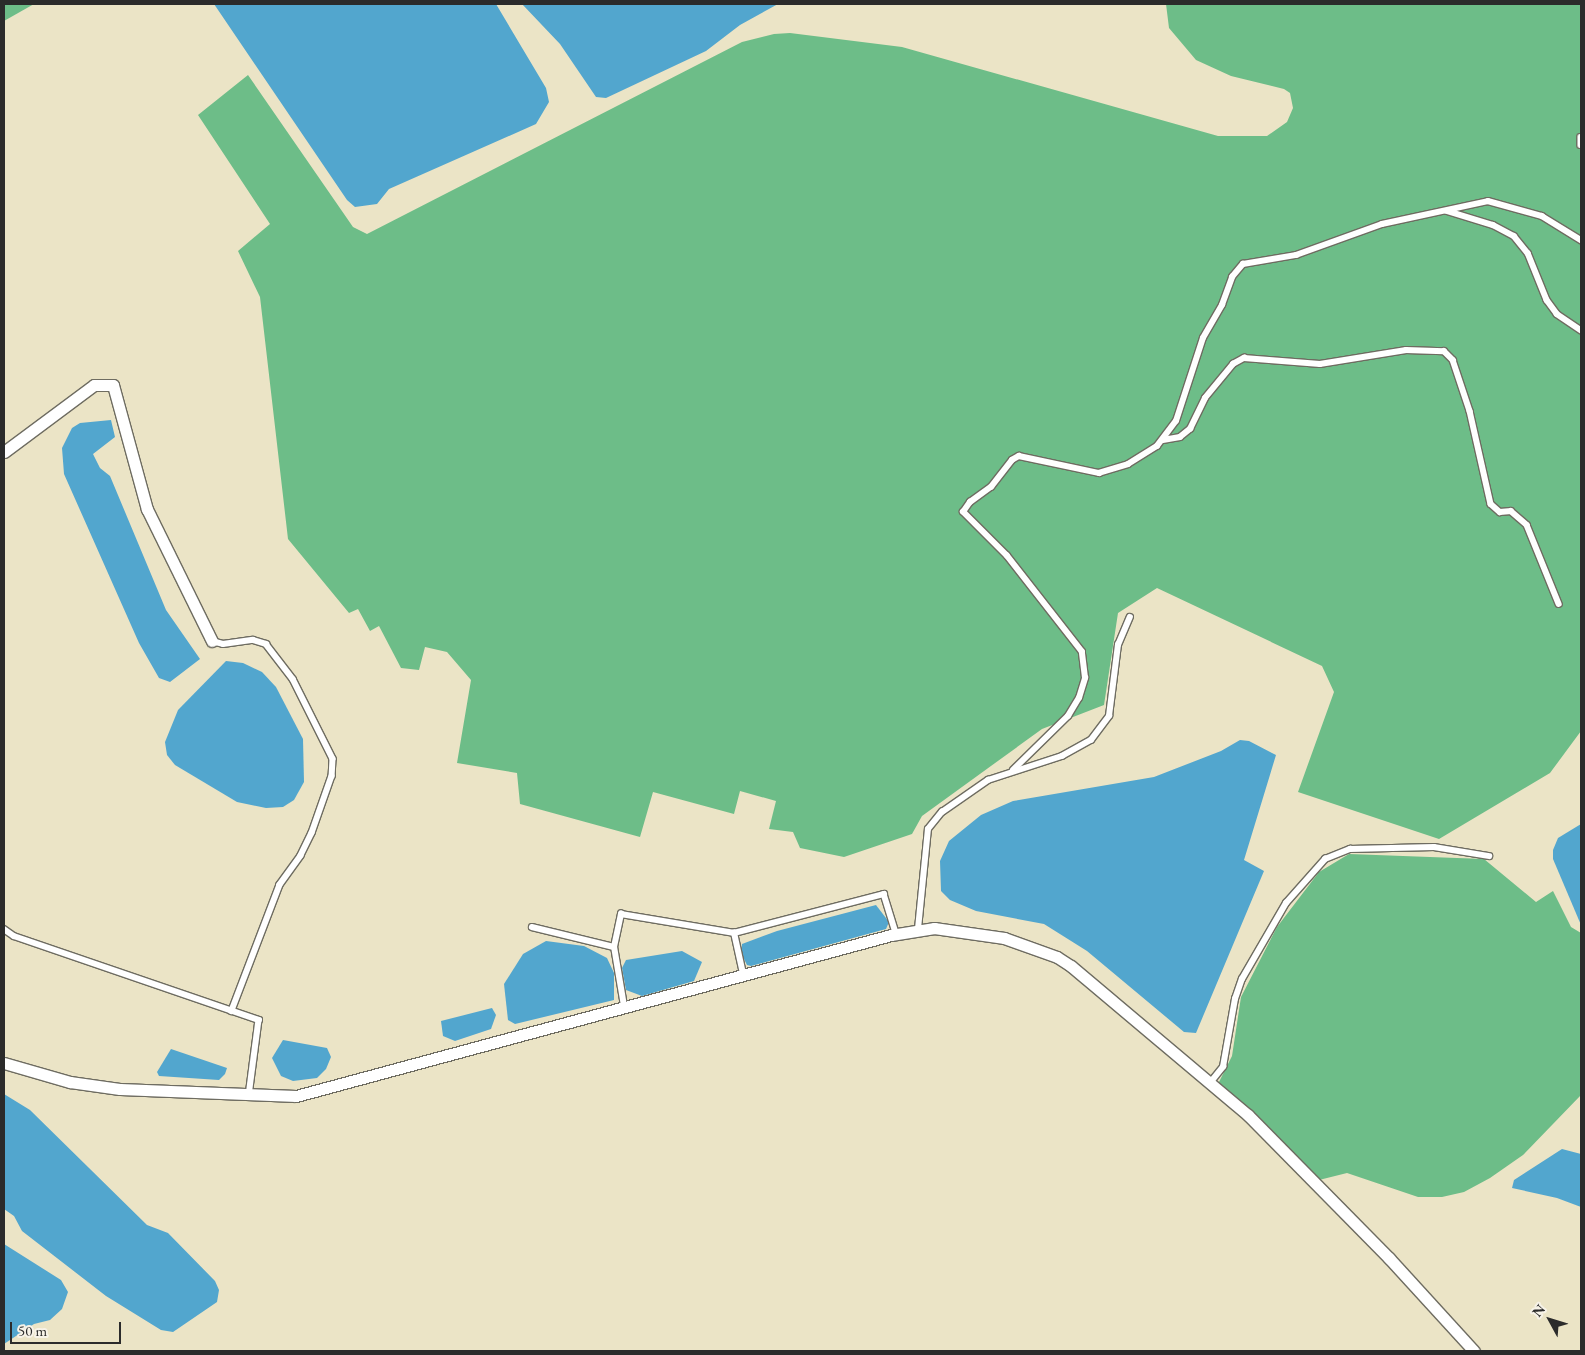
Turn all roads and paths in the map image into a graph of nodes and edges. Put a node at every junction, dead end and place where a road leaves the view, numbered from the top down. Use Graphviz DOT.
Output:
graph roads {
  1 [pos="1581,137"];
  2 [pos="1581,145"];
  3 [pos="1447,211"];
  4 [pos="1581,240"];
  5 [pos="1581,330"];
  6 [pos="1163,440"];
  7 [pos="4,452"];
  8 [pos="1559,604"];
  9 [pos="1130,617"];
  10 [pos="212,641"];
  11 [pos="1013,770"];
  12 [pos="1489,856"];
  13 [pos="532,927"];
  14 [pos="4,929"];
  15 [pos="918,930"];
  16 [pos="734,933"];
  17 [pos="896,934"];
  18 [pos="614,947"];
  19 [pos="743,974"];
  20 [pos="624,1006"];
  21 [pos="232,1011"];
  22 [pos="4,1063"];
  23 [pos="1210,1083"];
  24 [pos="249,1096"];
  25 [pos="1474,1351"];
  1 -- 2 [label="lane"];
  3 -- 4 [label="lane"];
  3 -- 5 [label="lane"];
  3 -- 6 [label="lane"];
  6 -- 8 [label="lane"];
  6 -- 11 [label="lane"];
  7 -- 10 [label="street"];
  9 -- 11 [label="lane"];
  10 -- 21 [label="lane"];
  11 -- 15 [label="lane"];
  12 -- 23 [label="lane"];
  13 -- 18 [label="lane"];
  14 -- 21 [label="lane"];
  15 -- 17 [label="street"];
  15 -- 23 [label="street"];
  16 -- 17 [label="lane"];
  16 -- 18 [label="lane"];
  16 -- 19 [label="lane"];
  17 -- 19 [label="street"];
  18 -- 20 [label="lane"];
  19 -- 20 [label="street"];
  20 -- 24 [label="street"];
  21 -- 24 [label="lane"];
  22 -- 24 [label="street"];
  23 -- 25 [label="street"];
}
